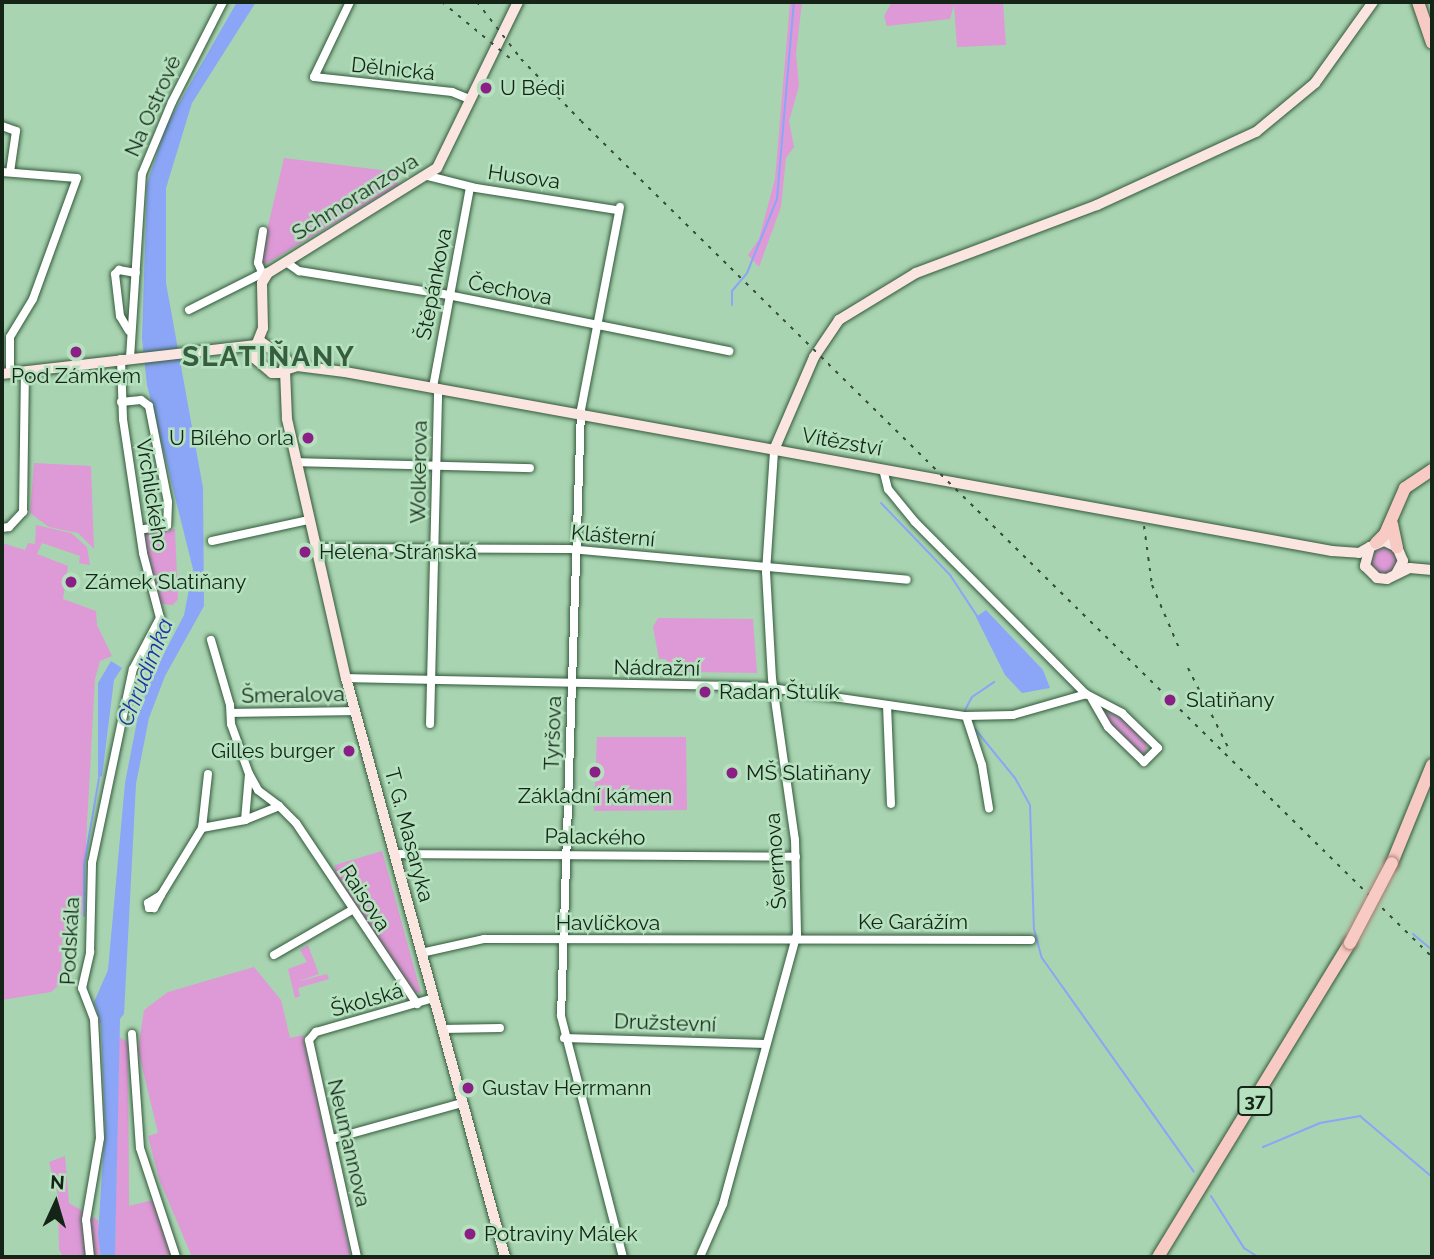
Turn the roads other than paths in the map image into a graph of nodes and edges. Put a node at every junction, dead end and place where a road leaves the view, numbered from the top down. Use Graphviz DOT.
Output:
graph roads {
  1 [pos="223,2"];
  2 [pos="350,2"];
  3 [pos="518,2"];
  4 [pos="1373,2"];
  5 [pos="1418,2"];
  6 [pos="1432,43"];
  7 [pos="469,99"];
  8 [pos="2,126"];
  9 [pos="6,172"];
  10 [pos="428,176"];
  11 [pos="470,187"];
  12 [pos="618,208"];
  13 [pos="263,230"];
  14 [pos="286,261"];
  15 [pos="136,273"];
  16 [pos="262,276"];
  17 [pos="450,296"];
  18 [pos="263,307"];
  19 [pos="188,310"];
  20 [pos="596,325"];
  21 [pos="129,331"];
  22 [pos="256,344"];
  23 [pos="277,351"];
  24 [pos="729,351"];
  25 [pos="206,352"];
  26 [pos="129,358"];
  27 [pos="255,359"];
  28 [pos="266,369"];
  29 [pos="285,370"];
  30 [pos="25,372"];
  31 [pos="345,372"];
  32 [pos="6,374"];
  33 [pos="435,388"];
  34 [pos="121,402"];
  35 [pos="581,414"];
  36 [pos="287,419"];
  37 [pos="774,450"];
  38 [pos="296,462"];
  39 [pos="436,465"];
  40 [pos="530,468"];
  41 [pos="883,469"];
  42 [pos="1430,471"];
  43 [pos="1394,510"];
  44 [pos="308,520"];
  45 [pos="2,528"];
  46 [pos="139,530"];
  47 [pos="212,541"];
  48 [pos="1373,545"];
  49 [pos="437,547"];
  50 [pos="315,548"];
  51 [pos="1399,549"];
  52 [pos="578,551"];
  53 [pos="1332,551"];
  54 [pos="1365,566"];
  55 [pos="766,568"];
  56 [pos="1432,570"];
  57 [pos="1396,574"];
  58 [pos="907,580"];
  59 [pos="211,640"];
  60 [pos="133,669"];
  61 [pos="346,678"];
  62 [pos="432,681"];
  63 [pos="572,684"];
  64 [pos="774,688"];
  65 [pos="1089,696"];
  66 [pos="887,705"];
  67 [pos="355,712"];
  68 [pos="231,713"];
  69 [pos="966,716"];
  70 [pos="430,724"];
  71 [pos="1432,765"];
  72 [pos="208,774"];
  73 [pos="249,774"];
  74 [pos="891,804"];
  75 [pos="989,808"];
  76 [pos="282,809"];
  77 [pos="245,820"];
  78 [pos="202,828"];
  79 [pos="394,854"];
  80 [pos="566,854"];
  81 [pos="796,857"];
  82 [pos="161,895"];
  83 [pos="352,910"];
  84 [pos="564,940"];
  85 [pos="1031,940"];
  86 [pos="796,941"];
  87 [pos="421,953"];
  88 [pos="274,955"];
  89 [pos="434,998"];
  90 [pos="416,1004"];
  91 [pos="500,1028"];
  92 [pos="442,1029"];
  93 [pos="132,1034"];
  94 [pos="310,1037"];
  95 [pos="564,1038"];
  96 [pos="766,1044"];
  97 [pos="463,1103"];
  98 [pos="332,1139"];
  99 [pos="90,1257"];
  100 [pos="176,1257"];
  101 [pos="357,1257"];
  102 [pos="505,1257"];
  103 [pos="623,1257"];
  104 [pos="699,1257"];
  105 [pos="1158,1257"];
  1 -- 15 [label="street, Na Ostrově"];
  2 -- 7 [label="street, Dělnická"];
  3 -- 7 [label="main road, Schmoranzova"];
  4 -- 37 [label="main road"];
  5 -- 6 [label="main road"];
  7 -- 10 [label="main road, Schmoranzova"];
  8 -- 9 [label="street"];
  9 -- 32 [label="street"];
  10 -- 11 [label="street, Husova"];
  10 -- 14 [label="main road, Schmoranzova"];
  11 -- 12 [label="street, Husova"];
  11 -- 17 [label="street, Štěpánkova"];
  12 -- 20 [label="street, Tyršova"];
  13 -- 16 [label="street"];
  14 -- 16 [label="main road, Schmoranzova"];
  14 -- 17 [label="street, Čechova"];
  15 -- 21 [label="street, Na Ostrově"];
  15 -- 21 [label="street, Na Ostrově"];
  16 -- 18 [label="main road"];
  16 -- 19 [label="street"];
  17 -- 20 [label="street, Čechova"];
  17 -- 33 [label="street, Štěpánkova"];
  18 -- 22 [label="main road"];
  18 -- 23 [label="main road"];
  20 -- 24 [label="street, Čechova"];
  20 -- 35 [label="street, Tyršova"];
  21 -- 26 [label="street, Na Ostrově"];
  22 -- 23 [label="main road"];
  22 -- 25 [label="main road"];
  22 -- 27 [label="main road"];
  23 -- 29 [label="main road, T. G. Masaryka"];
  23 -- 31 [label="main road, Vítězství"];
  25 -- 26 [label="main road"];
  25 -- 27 [label="main road"];
  26 -- 30 [label="main road"];
  26 -- 34 [label="street, Vrchlického"];
  27 -- 28 [label="main road, T. G. Masaryka"];
  28 -- 29 [label="main road"];
  28 -- 36 [label="main road, T. G. Masaryka"];
  29 -- 31 [label="main road, Vítězství"];
  29 -- 36 [label="main road, T. G. Masaryka"];
  30 -- 32 [label="main road"];
  30 -- 45 [label="street"];
  31 -- 33 [label="main road, Vítězství"];
  33 -- 35 [label="main road, Vítězství"];
  33 -- 39 [label="street, Wolkerova"];
  34 -- 46 [label="street, Vrchlického"];
  34 -- 46 [label="street"];
  35 -- 37 [label="main road, Vítězství"];
  35 -- 52 [label="street, Tyršova"];
  36 -- 38 [label="main road, T. G. Masaryka"];
  37 -- 41 [label="main road, Vítězství"];
  37 -- 55 [label="street, Švermova"];
  38 -- 39 [label="street"];
  38 -- 44 [label="main road, T. G. Masaryka"];
  39 -- 40 [label="street"];
  39 -- 49 [label="street, Wolkerova"];
  41 -- 53 [label="main road, Vítězství"];
  41 -- 65 [label="street"];
  42 -- 43 [label="main road"];
  43 -- 48 [label="main road"];
  43 -- 51 [label="main road"];
  44 -- 47 [label="street"];
  44 -- 50 [label="main road, T. G. Masaryka"];
  46 -- 60 [label="street, Vrchlického"];
  48 -- 51 [label="main road"];
  48 -- 53 [label="main road"];
  48 -- 54 [label="main road"];
  49 -- 50 [label="street, Klášterní"];
  49 -- 52 [label="street, Klášterní"];
  49 -- 62 [label="street, Wolkerova"];
  50 -- 61 [label="main road, T. G. Masaryka"];
  51 -- 56 [label="main road"];
  51 -- 57 [label="main road"];
  52 -- 55 [label="street, Klášterní"];
  52 -- 63 [label="street, Tyršova"];
  53 -- 54 [label="main road"];
  54 -- 57 [label="main road"];
  55 -- 58 [label="street, Klášterní"];
  55 -- 64 [label="street, Švermova"];
  56 -- 57 [label="main road"];
  59 -- 68 [label="street"];
  60 -- 99 [label="street, Podskála"];
  61 -- 62 [label="street, Nádražní"];
  61 -- 67 [label="main road, T. G. Masaryka"];
  62 -- 63 [label="street, Nádražní"];
  62 -- 70 [label="street, Wolkerova"];
  63 -- 64 [label="street, Nádražní"];
  63 -- 80 [label="street, Tyršova"];
  64 -- 66 [label="street, Nádražní"];
  64 -- 81 [label="street, Švermova"];
  65 -- 65 [label="street"];
  65 -- 69 [label="street, Nádražní"];
  66 -- 69 [label="street, Nádražní"];
  66 -- 74 [label="street"];
  67 -- 68 [label="street, Šmeralova"];
  67 -- 79 [label="main road, T. G. Masaryka"];
  68 -- 73 [label="street"];
  69 -- 75 [label="street"];
  71 -- 105 [label="main road, 37, bridge"];
  72 -- 78 [label="street"];
  73 -- 76 [label="street, Raisova"];
  73 -- 77 [label="street"];
  76 -- 77 [label="street"];
  76 -- 83 [label="street, Raisova"];
  77 -- 78 [label="street"];
  78 -- 82 [label="street"];
  79 -- 80 [label="street, Palackého"];
  79 -- 87 [label="main road, T. G. Masaryka"];
  80 -- 81 [label="street, Palackého"];
  80 -- 84 [label="street, Tyršova"];
  81 -- 86 [label="street, Švermova"];
  83 -- 88 [label="street"];
  83 -- 90 [label="street, Raisova"];
  84 -- 86 [label="street, Havlíčkova"];
  84 -- 87 [label="street, Havlíčkova"];
  84 -- 95 [label="street, Tyršova"];
  85 -- 86 [label="street, Ke Garážím"];
  86 -- 96 [label="street, Švermova"];
  87 -- 89 [label="main road, T. G. Masaryka"];
  89 -- 90 [label="street, Školská"];
  89 -- 92 [label="main road, T. G. Masaryka"];
  90 -- 94 [label="street, Školská"];
  91 -- 92 [label="street"];
  92 -- 97 [label="main road, T. G. Masaryka"];
  93 -- 100 [label="street"];
  94 -- 98 [label="street, Neumannova"];
  95 -- 96 [label="street, Družstevní"];
  95 -- 103 [label="street, Tyršova"];
  96 -- 104 [label="street, Švermova"];
  97 -- 98 [label="street"];
  97 -- 102 [label="main road, T. G. Masaryka"];
  98 -- 101 [label="street, Neumannova"];
}
